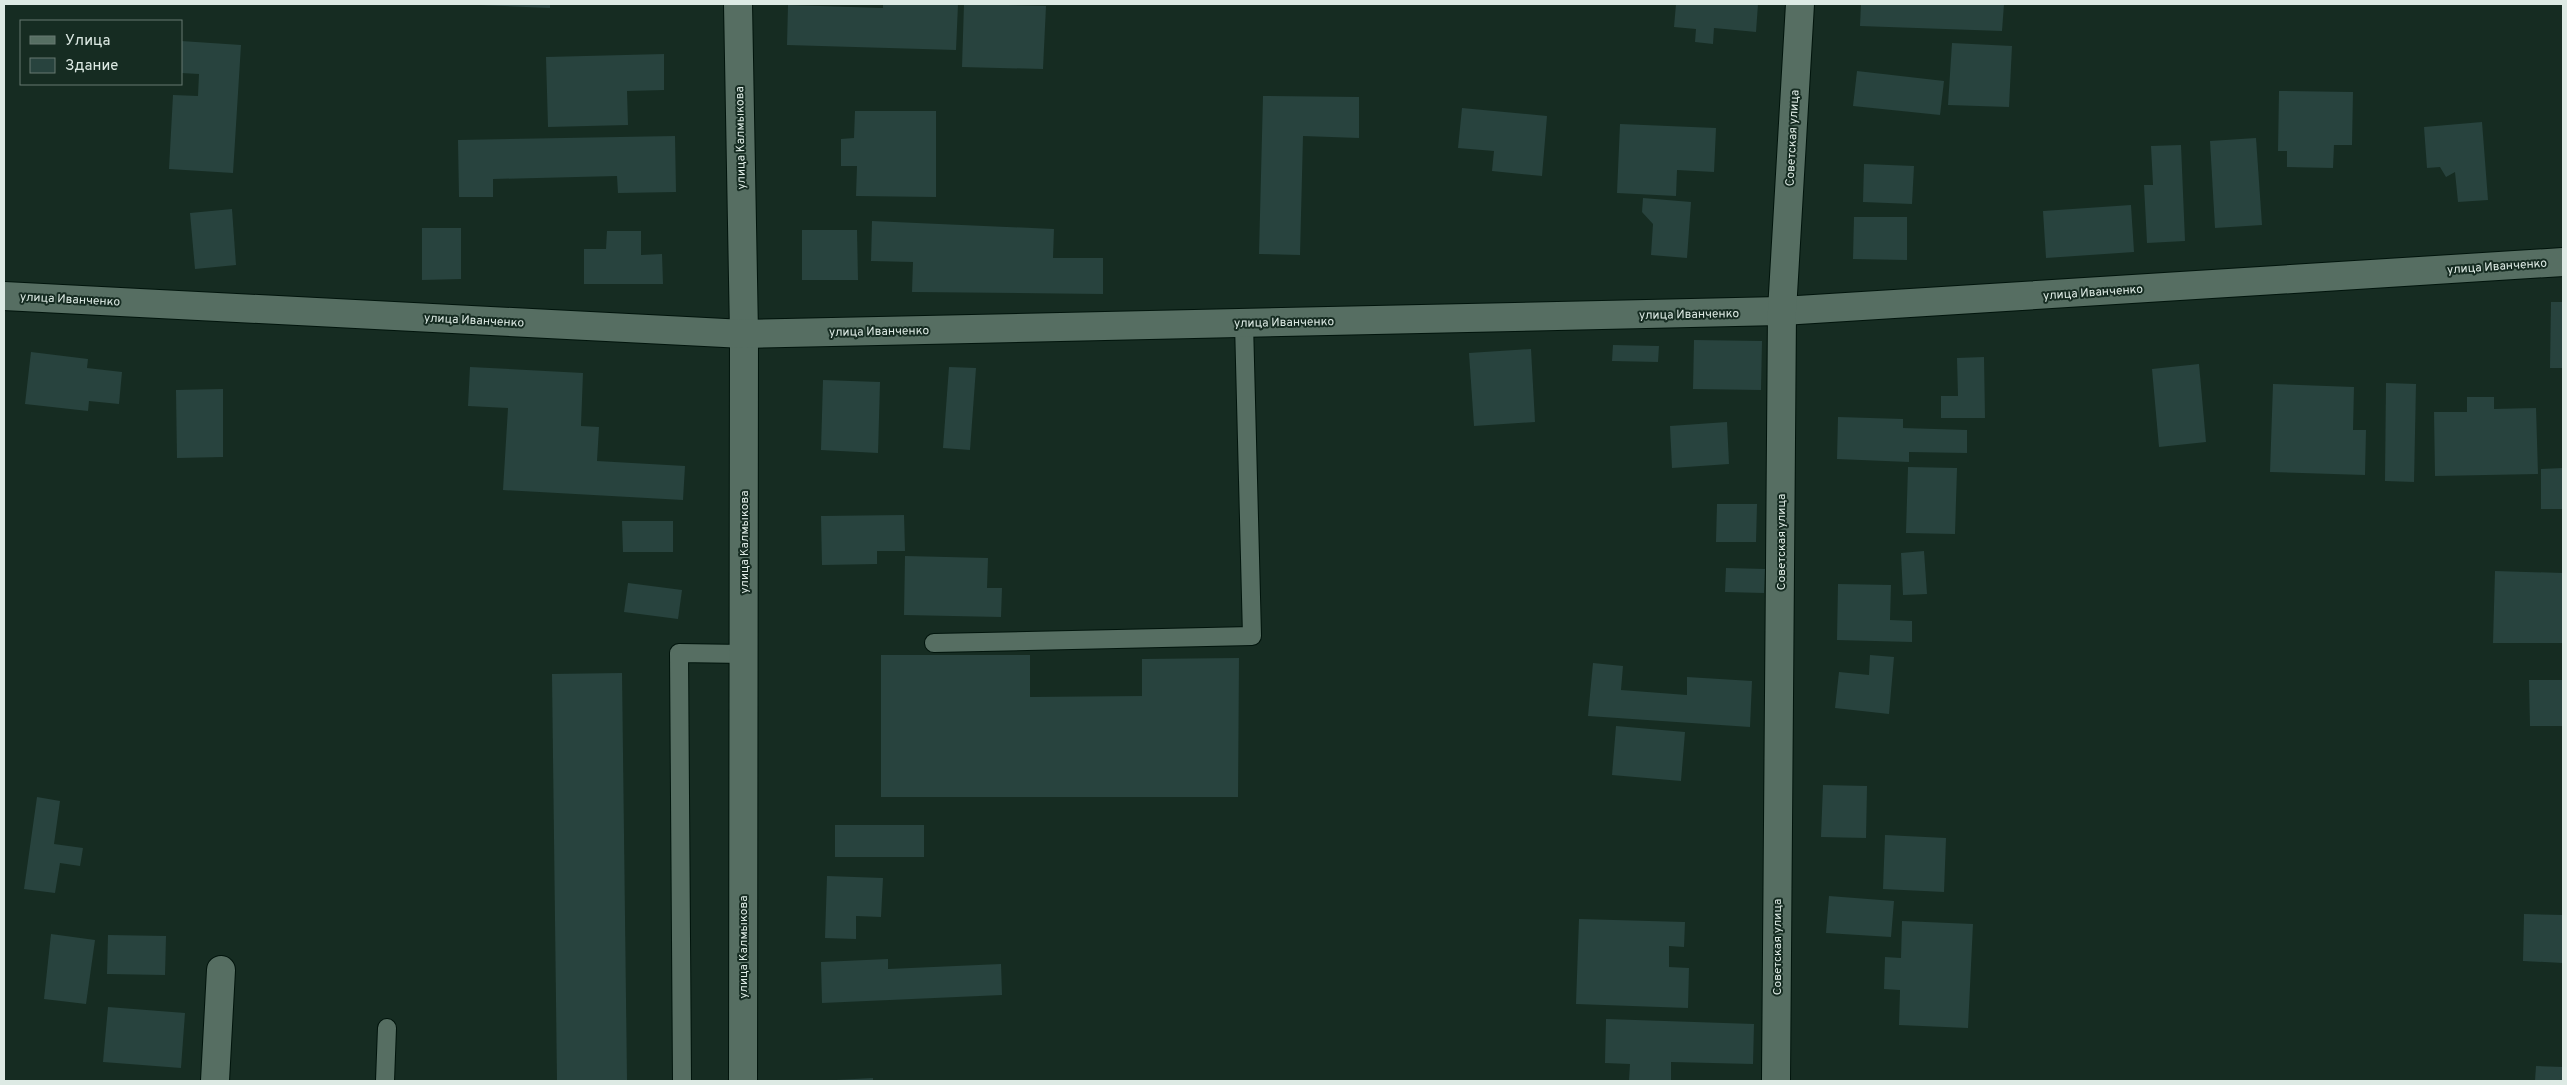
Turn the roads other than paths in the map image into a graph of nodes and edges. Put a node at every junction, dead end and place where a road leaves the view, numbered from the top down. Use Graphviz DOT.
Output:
graph roads {
  1 [pos="738,4"];
  2 [pos="1800,4"];
  3 [pos="2563,262"];
  4 [pos="4,296"];
  5 [pos="1782,312"];
  6 [pos="1244,323"];
  7 [pos="744,334"];
  8 [pos="934,643"];
  9 [pos="744,654"];
  10 [pos="221,970"];
  11 [pos="387,1028"];
  12 [pos="215,1081"];
  13 [pos="385,1081"];
  14 [pos="682,1081"];
  15 [pos="744,1081"];
  16 [pos="1776,1081"];
  1 -- 7 [label="street, улица Калмыкова"];
  2 -- 5 [label="street, Советская улица"];
  3 -- 5 [label="street, улица Иванченко"];
  4 -- 7 [label="street, улица Иванченко"];
  5 -- 6 [label="street, улица Иванченко"];
  5 -- 16 [label="street, Советская улица"];
  6 -- 7 [label="street, улица Иванченко"];
  6 -- 8 [label="lane"];
  7 -- 9 [label="street, улица Калмыкова"];
  9 -- 14 [label="lane"];
  9 -- 15 [label="street, улица Калмыкова"];
  10 -- 12 [label="street"];
  11 -- 13 [label="lane"];
}
